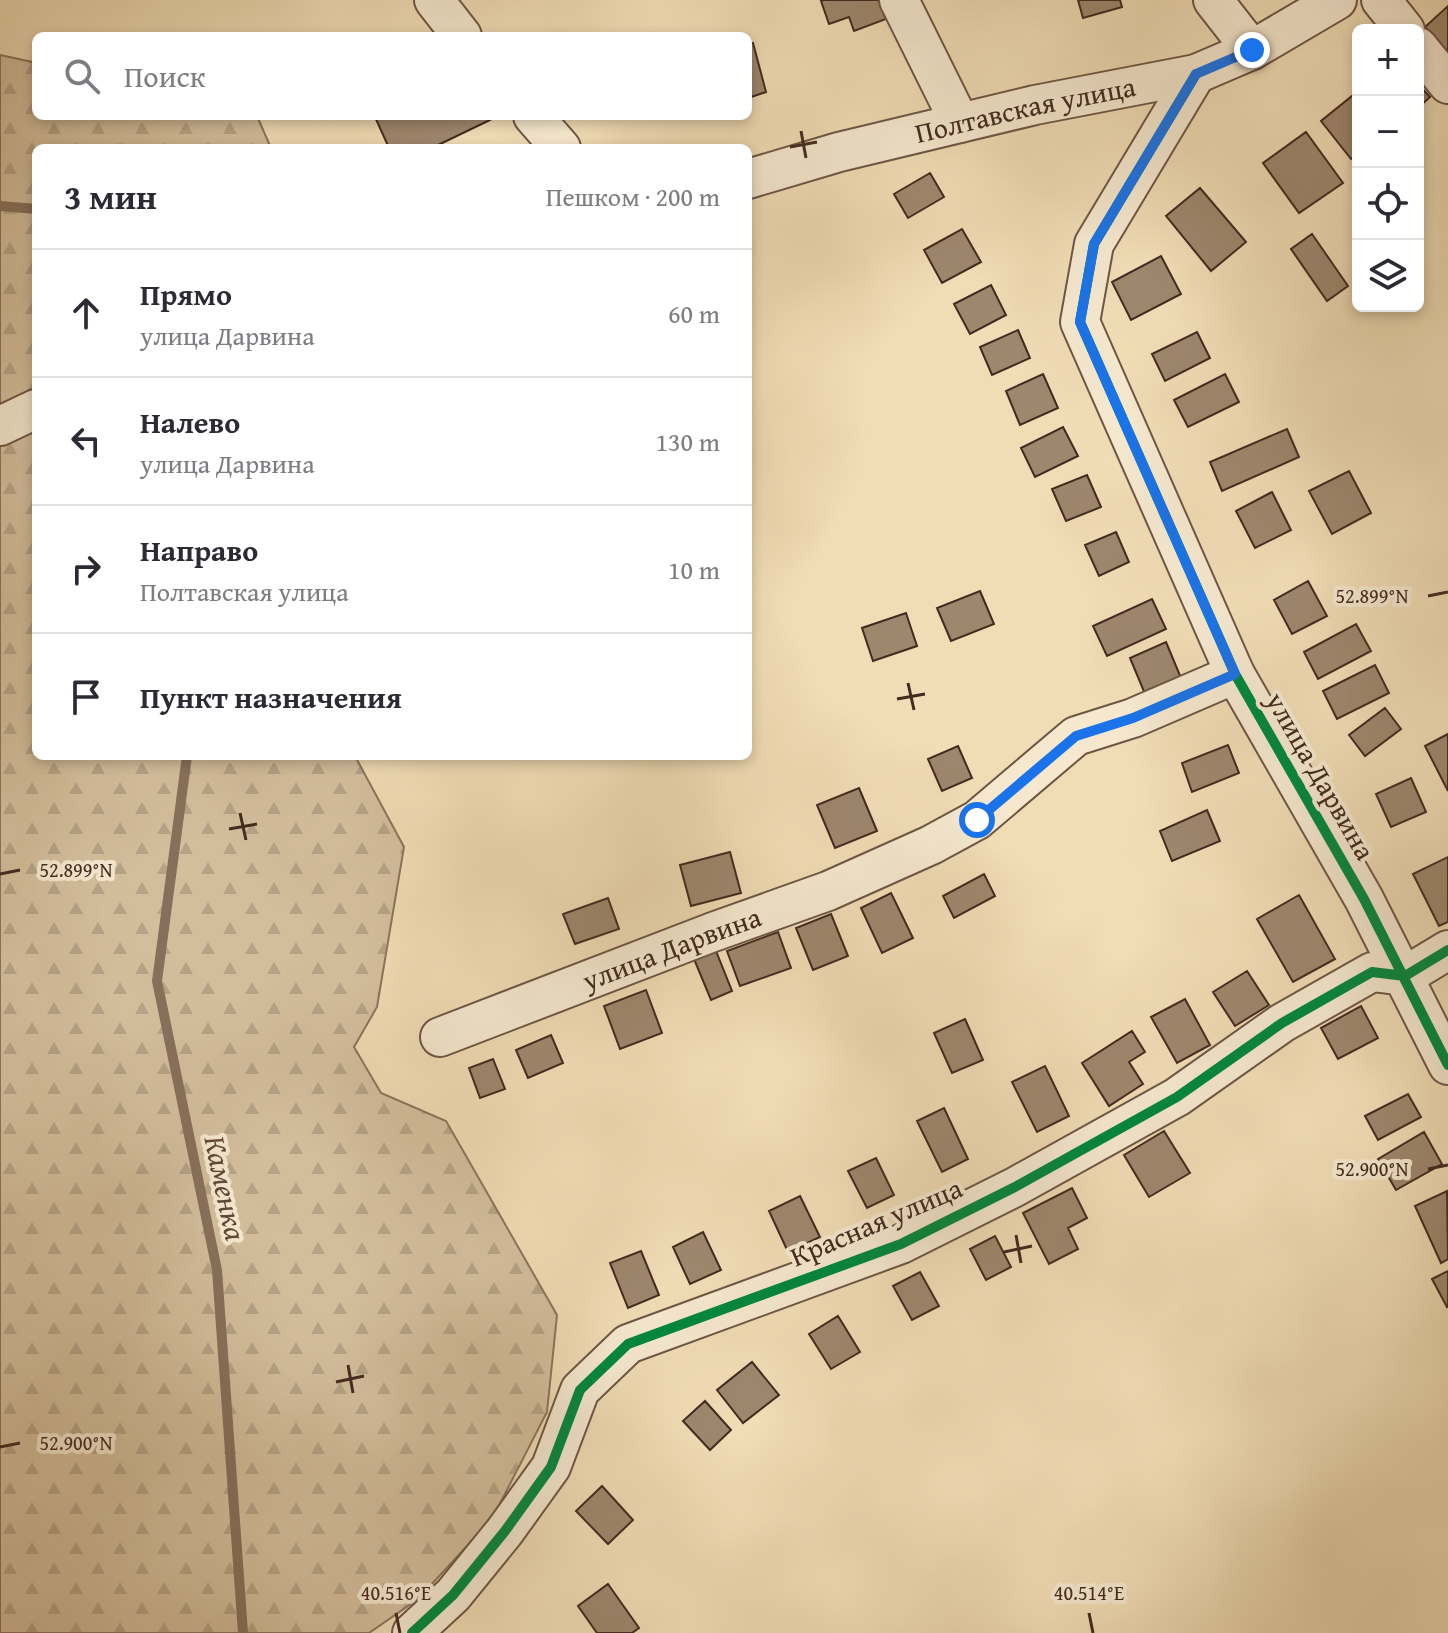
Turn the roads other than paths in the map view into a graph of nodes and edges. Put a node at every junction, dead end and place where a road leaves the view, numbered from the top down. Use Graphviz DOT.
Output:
graph roads {
  1 [pos="434,0"];
  2 [pos="899,0"];
  3 [pos="1213,0"];
  4 [pos="1337,0"];
  5 [pos="1381,0"];
  6 [pos="1400,24"];
  7 [pos="459,32"];
  8 [pos="1252,50"];
  9 [pos="1424,54"];
  10 [pos="1196,74"];
  11 [pos="1448,84"];
  12 [pos="536,120"];
  13 [pos="960,123"];
  14 [pos="558,144"];
  15 [pos="752,178"];
  16 [pos="32,411"];
  17 [pos="0,426"];
  18 [pos="1235,674"];
  19 [pos="1448,950"];
  20 [pos="1405,976"];
  21 [pos="440,1037"];
  22 [pos="1448,1065"];
  23 [pos="412,1633"];
  1 -- 7 [label="street"];
  2 -- 13 [label="street"];
  3 -- 8 [label="street"];
  4 -- 8 [label="street, Полтавская улица"];
  5 -- 6 [label="street"];
  8 -- 10 [label="street, Полтавская улица"];
  9 -- 11 [label="street"];
  10 -- 13 [label="street, Полтавская улица"];
  10 -- 18 [label="street, улица Дарвина"];
  12 -- 14 [label="street"];
  13 -- 15 [label="street, Полтавская улица"];
  16 -- 17 [label="street"];
  18 -- 20 [label="street, улица Дарвина"];
  18 -- 21 [label="street, улица Дарвина"];
  19 -- 20 [label="street"];
  20 -- 22 [label="street, улица Дарвина"];
  20 -- 23 [label="street, Красная улица"];
}
